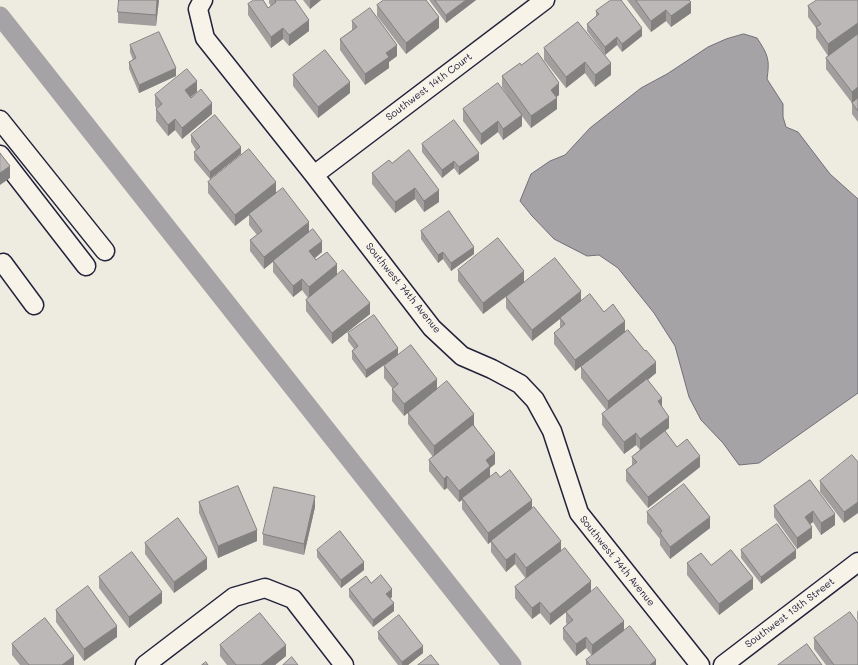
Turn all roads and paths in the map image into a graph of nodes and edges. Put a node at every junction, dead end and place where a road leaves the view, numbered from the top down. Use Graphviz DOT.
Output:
graph roads {
  1 [pos="545,0"];
  2 [pos="200,5"];
  3 [pos="0,120"];
  4 [pos="0,155"];
  5 [pos="314,175"];
  6 [pos="105,251"];
  7 [pos="3,263"];
  8 [pos="86,266"];
  9 [pos="34,305"];
  10 [pos="858,562"];
  11 [pos="145,665"];
  12 [pos="344,665"];
  13 [pos="700,665"];
  14 [pos="723,665"];
  1 -- 5 [label="street, Southwest 14th Court"];
  2 -- 5 [label="street, Southwest 74th Avenue"];
  3 -- 6 [label="street"];
  4 -- 8 [label="street"];
  5 -- 13 [label="street, Southwest 74th Avenue"];
  7 -- 9 [label="street"];
  10 -- 14 [label="street, Southwest 13th Street"];
  11 -- 12 [label="street"];
}
